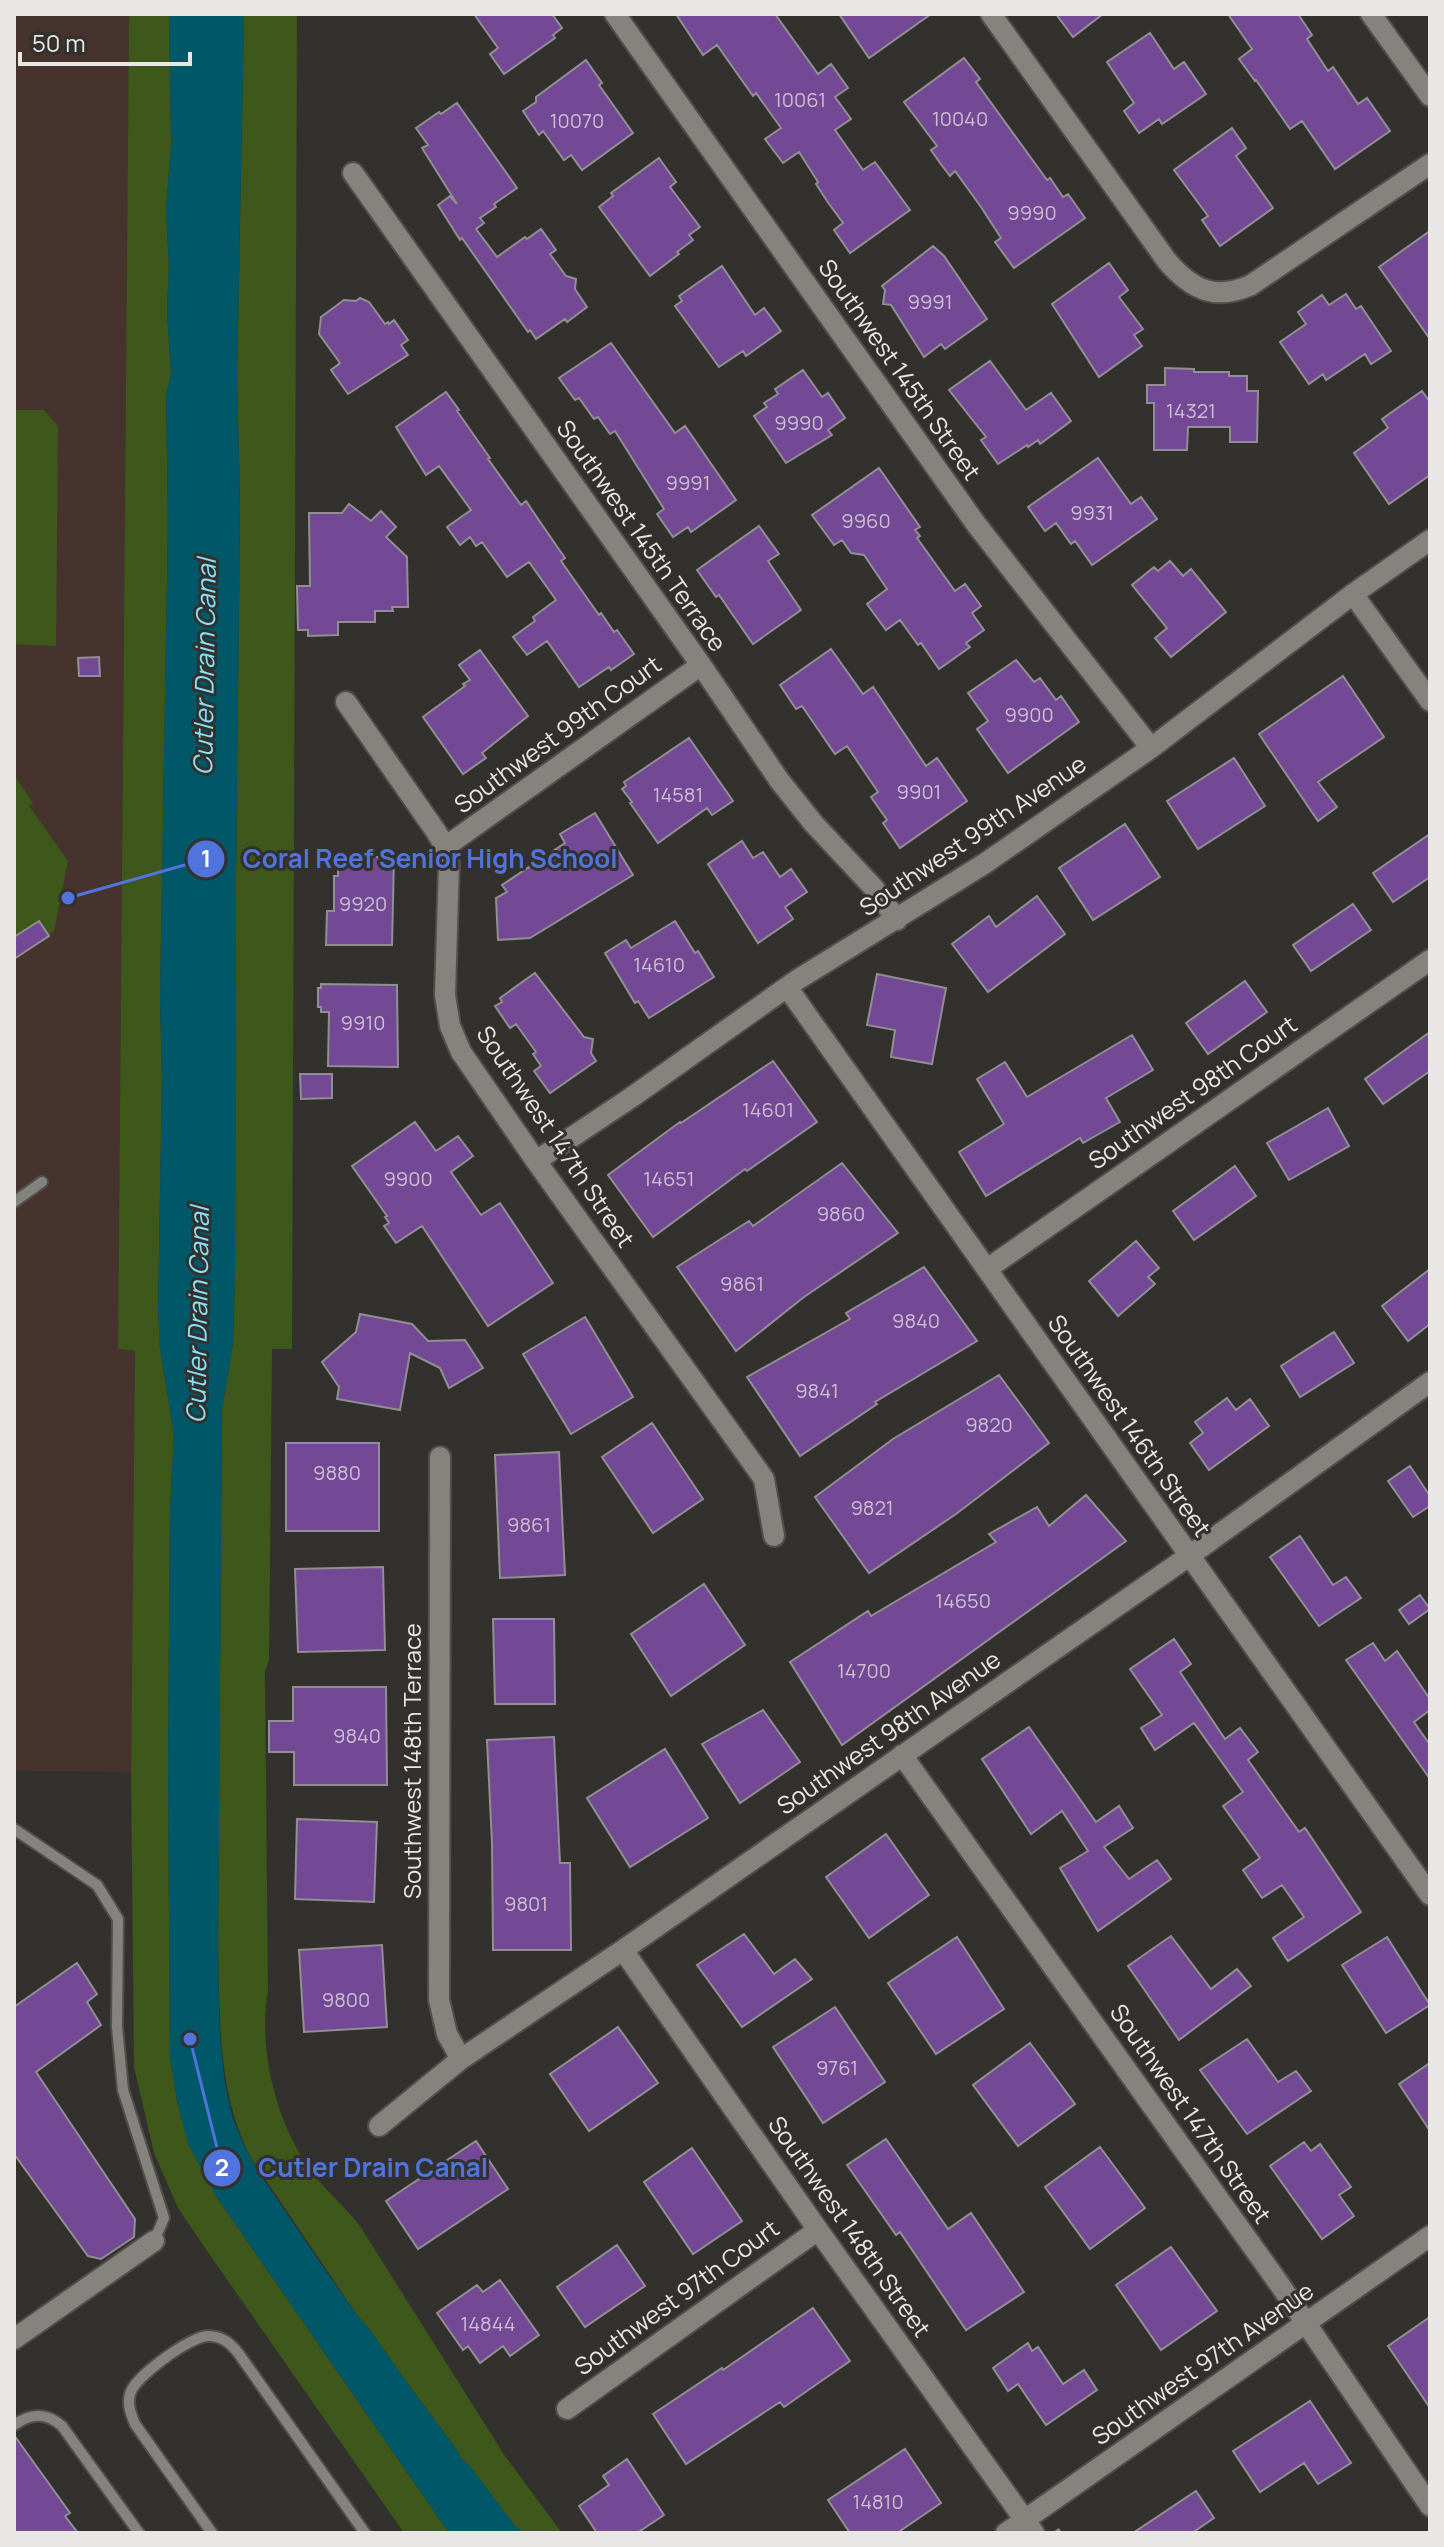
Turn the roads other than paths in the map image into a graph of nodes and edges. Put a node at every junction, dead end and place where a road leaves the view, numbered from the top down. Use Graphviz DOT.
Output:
graph roads {
  1 [pos="615,14"];
  2 [pos="991,14"];
  3 [pos="1371,14"];
  4 [pos="1430,96"];
  5 [pos="1430,164"];
  6 [pos="353,173"];
  7 [pos="1430,540"];
  8 [pos="1353,594"];
  9 [pos="701,665"];
  10 [pos="1430,701"];
  11 [pos="346,702"];
  12 [pos="1151,748"];
  13 [pos="445,847"];
  14 [pos="897,920"];
  15 [pos="1430,960"];
  16 [pos="787,987"];
  17 [pos="536,1161"];
  18 [pos="42,1182"];
  19 [pos="14,1202"];
  20 [pos="987,1269"];
  21 [pos="1430,1382"];
  22 [pos="440,1457"];
  23 [pos="774,1536"];
  24 [pos="1189,1556"];
  25 [pos="902,1755"];
  26 [pos="14,1829"];
  27 [pos="1430,1895"];
  28 [pos="623,1950"];
  29 [pos="461,2059"];
  30 [pos="379,2126"];
  31 [pos="818,2230"];
  32 [pos="1430,2236"];
  33 [pos="154,2241"];
  34 [pos="1306,2324"];
  35 [pos="14,2339"];
  36 [pos="567,2409"];
  37 [pos="14,2425"];
  38 [pos="1430,2506"];
  39 [pos="1030,2526"];
  40 [pos="139,2533"];
  41 [pos="212,2533"];
  42 [pos="365,2533"];
  43 [pos="1006,2533"];
  1 -- 12 [label="street, Southwest 145th Street"];
  2 -- 5 [label="street"];
  3 -- 4 [label="street"];
  6 -- 9 [label="street, Southwest 145th Terrace"];
  7 -- 8 [label="street, Southwest 99th Avenue"];
  8 -- 10 [label="street"];
  8 -- 12 [label="street, Southwest 99th Avenue"];
  9 -- 13 [label="street, Southwest 99th Court"];
  9 -- 14 [label="street, Southwest 145th Terrace"];
  11 -- 13 [label="street, Southwest 147th Street"];
  12 -- 14 [label="street, Southwest 99th Avenue"];
  13 -- 17 [label="street, Southwest 147th Street"];
  14 -- 16 [label="street, Southwest 99th Avenue"];
  15 -- 20 [label="street, Southwest 98th Court"];
  16 -- 17 [label="street, Southwest 99th Avenue"];
  16 -- 20 [label="street, Southwest 146th Street"];
  17 -- 23 [label="street, Southwest 147th Street"];
  18 -- 19 [label="lane"];
  20 -- 24 [label="street, Southwest 146th Street"];
  21 -- 24 [label="street, Southwest 98th Avenue"];
  22 -- 29 [label="street, Southwest 148th Terrace"];
  24 -- 25 [label="street, Southwest 98th Avenue"];
  24 -- 27 [label="street, Southwest 146th Street"];
  25 -- 28 [label="street, Southwest 98th Avenue"];
  25 -- 34 [label="street, Southwest 147th Street"];
  26 -- 33 [label="lane"];
  28 -- 29 [label="street, Southwest 98th Avenue"];
  28 -- 31 [label="street, Southwest 148th Street"];
  29 -- 30 [label="street, Southwest 98th Avenue"];
  31 -- 36 [label="street, Southwest 97th Court"];
  31 -- 39 [label="street, Southwest 148th Street"];
  32 -- 34 [label="street, Southwest 97th Avenue"];
  33 -- 35 [label="street"];
  34 -- 38 [label="street, Southwest 147th Street"];
  34 -- 39 [label="street, Southwest 97th Avenue"];
  37 -- 40 [label="lane"];
  39 -- 43 [label="street, Southwest 97th Avenue"];
  41 -- 42 [label="lane"];
}
